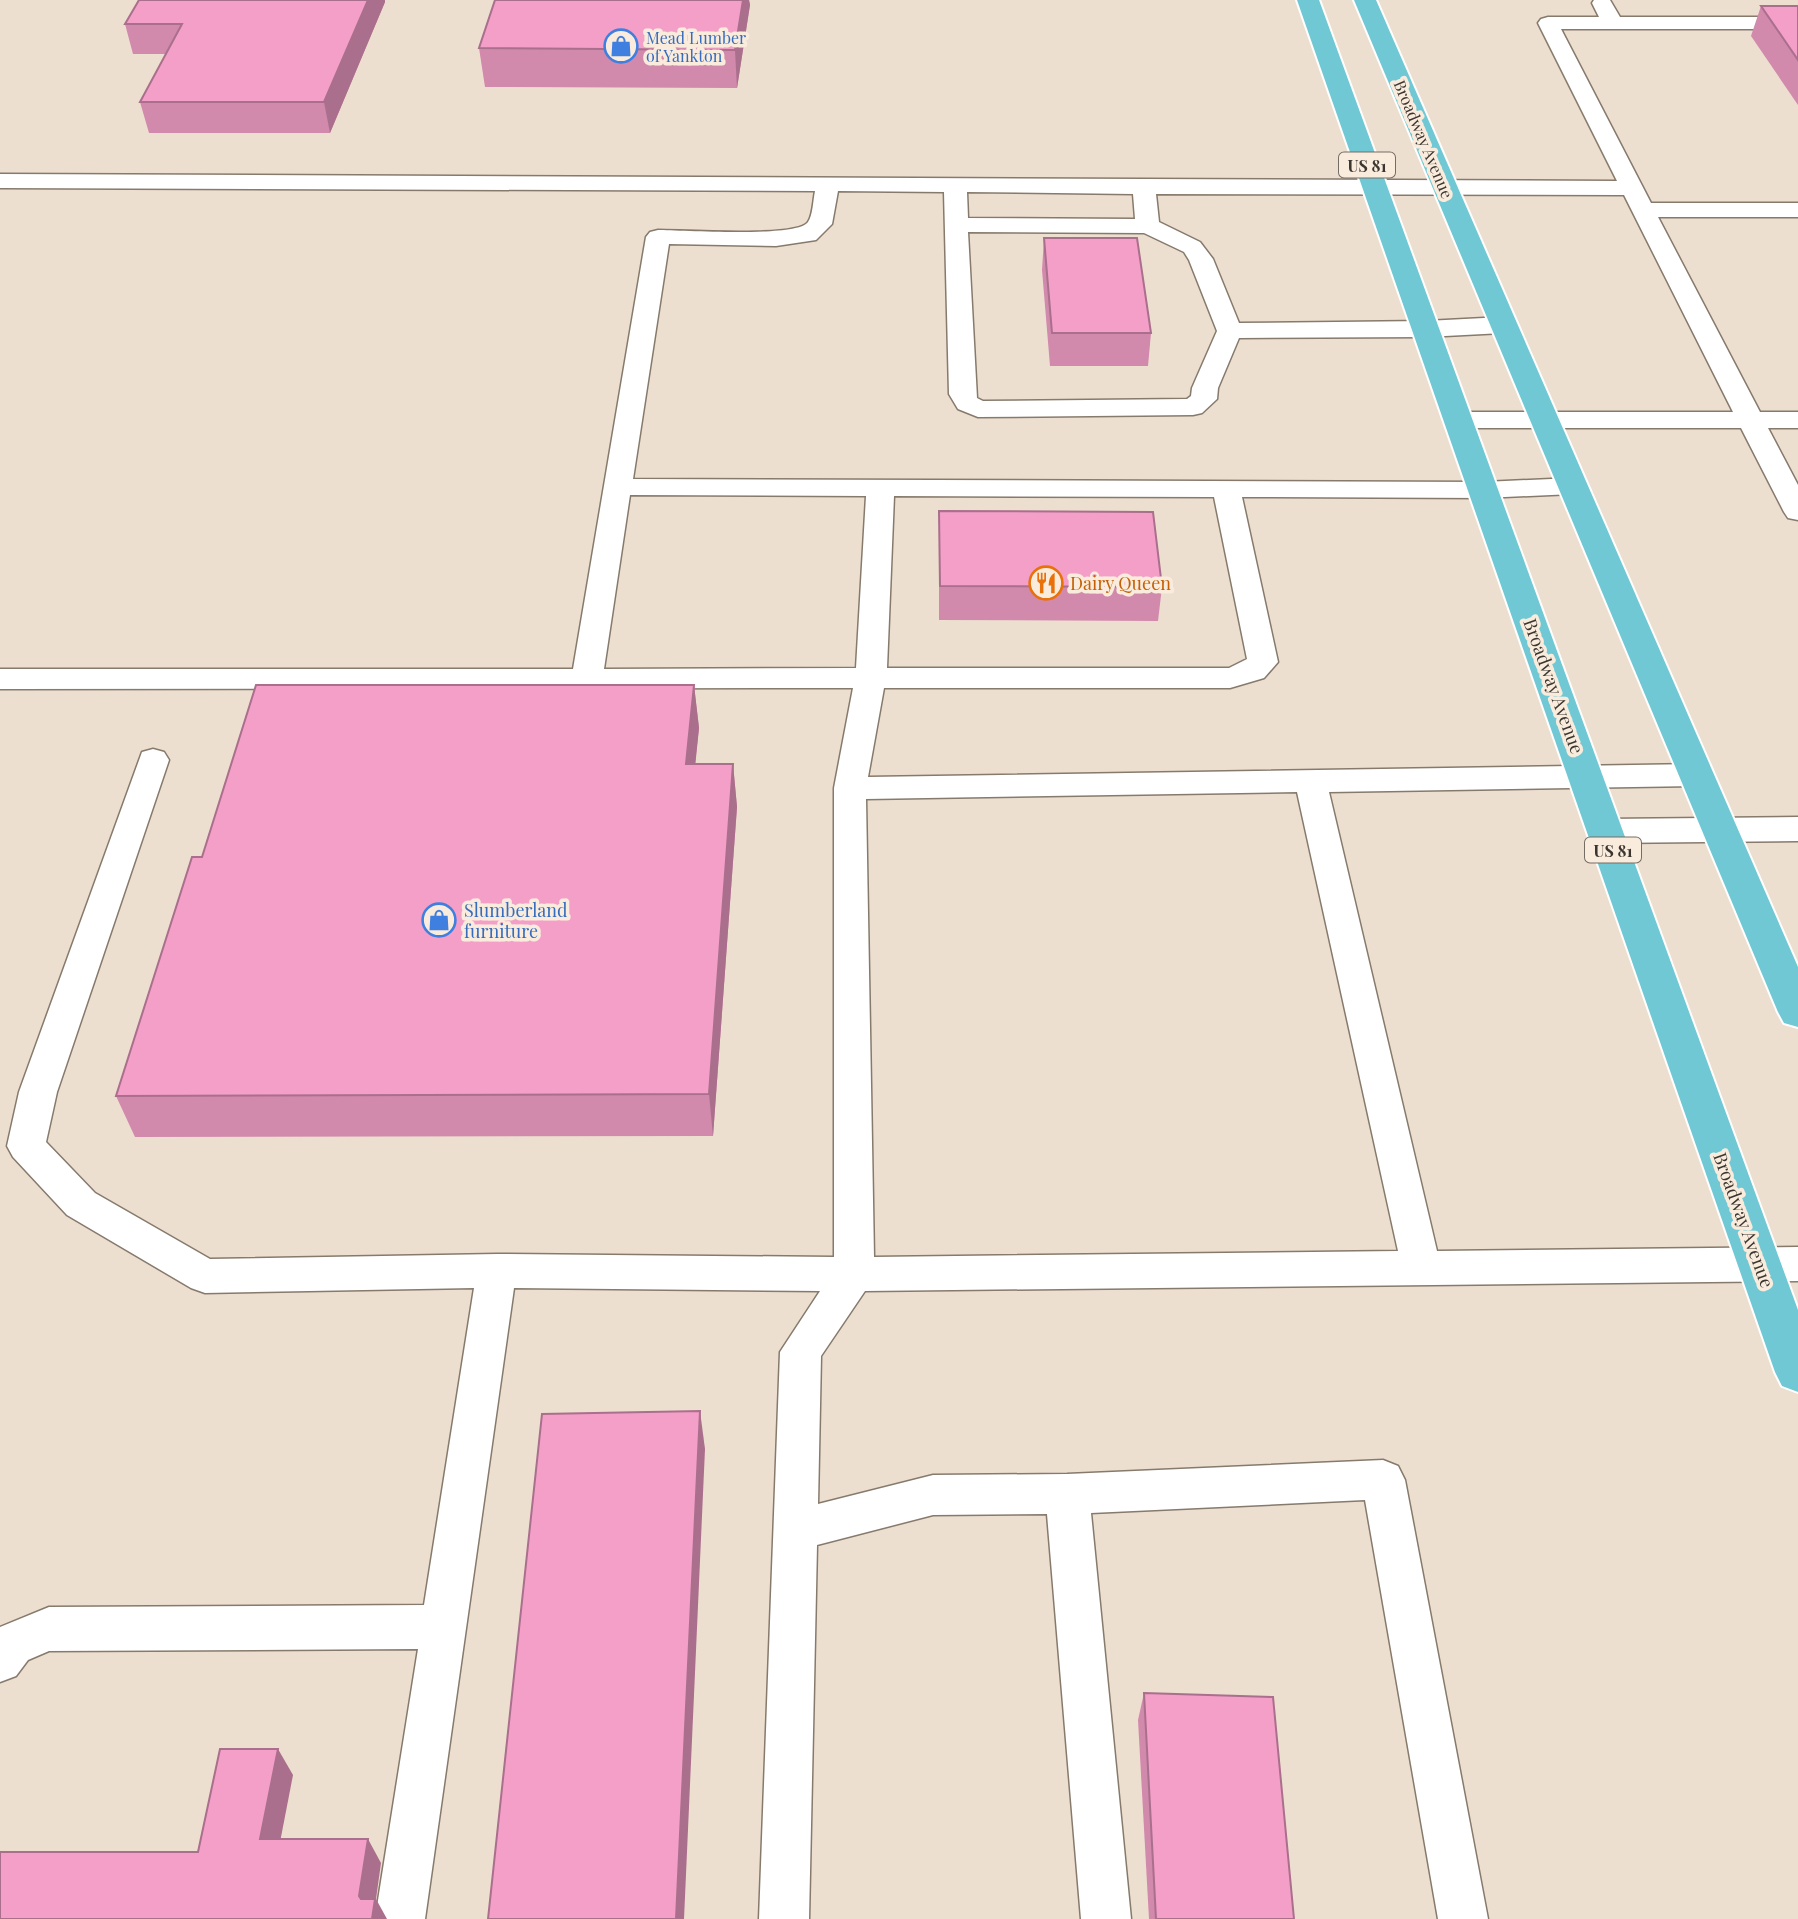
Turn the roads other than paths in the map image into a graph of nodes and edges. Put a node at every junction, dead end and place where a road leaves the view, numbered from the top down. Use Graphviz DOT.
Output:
graph roads {
  1 [pos="1308,0"];
  2 [pos="1365,0"];
  3 [pos="1600,0"];
  4 [pos="1613,23"];
  5 [pos="1798,23"];
  6 [pos="0,181"];
  7 [pos="828,184"];
  8 [pos="955,185"];
  9 [pos="1144,187"];
  10 [pos="1445,189"];
  11 [pos="1376,190"];
  12 [pos="1638,199"];
  13 [pos="1798,210"];
  14 [pos="956,225"];
  15 [pos="1148,226"];
  16 [pos="1503,325"];
  17 [pos="1426,329"];
  18 [pos="1230,331"];
  19 [pos="1459,420"];
  20 [pos="1751,420"];
  21 [pos="1798,420"];
  22 [pos="1545,421"];
  23 [pos="1573,486"];
  24 [pos="618,487"];
  25 [pos="1226,487"];
  26 [pos="880,488"];
  27 [pos="1484,490"];
  28 [pos="1798,512"];
  29 [pos="871,676"];
  30 [pos="587,677"];
  31 [pos="0,679"];
  32 [pos="153,761"];
  33 [pos="1696,775"];
  34 [pos="1587,777"];
  35 [pos="1311,782"];
  36 [pos="850,788"];
  37 [pos="1798,829"];
  38 [pos="1720,830"];
  39 [pos="1606,831"];
  40 [pos="1798,1012"];
  41 [pos="1759,1264"];
  42 [pos="1798,1264"];
  43 [pos="1421,1266"];
  44 [pos="497,1271"];
  45 [pos="854,1274"];
  46 [pos="1798,1372"];
  47 [pos="1067,1494"];
  48 [pos="795,1530"];
  49 [pos="444,1627"];
  50 [pos="0,1660"];
  51 [pos="400,1919"];
  52 [pos="784,1919"];
  53 [pos="1106,1919"];
  54 [pos="1463,1919"];
  1 -- 11 [label="highway, Broadway Avenue / US 81"];
  2 -- 10 [label="highway, Broadway Avenue"];
  3 -- 4 [label="lane"];
  4 -- 5 [label="lane"];
  4 -- 12 [label="lane"];
  6 -- 7 [label="lane"];
  7 -- 8 [label="lane"];
  7 -- 24 [label="lane"];
  8 -- 9 [label="lane"];
  8 -- 14 [label="lane"];
  9 -- 11 [label="lane"];
  9 -- 15 [label="lane"];
  10 -- 11 [label="lane"];
  10 -- 12 [label="lane"];
  10 -- 16 [label="highway, Broadway Avenue"];
  11 -- 17 [label="highway, Broadway Avenue / US 81"];
  12 -- 13 [label="lane"];
  12 -- 20 [label="lane"];
  14 -- 15 [label="lane"];
  14 -- 18 [label="lane"];
  15 -- 18 [label="lane"];
  16 -- 17 [label="lane"];
  16 -- 22 [label="highway, Broadway Avenue"];
  17 -- 18 [label="lane"];
  17 -- 19 [label="highway, Broadway Avenue / US 81"];
  19 -- 22 [label="lane"];
  19 -- 27 [label="highway, Broadway Avenue / US 81"];
  20 -- 21 [label="lane"];
  20 -- 22 [label="lane"];
  20 -- 28 [label="lane"];
  22 -- 23 [label="highway, Broadway Avenue"];
  23 -- 27 [label="lane"];
  23 -- 33 [label="highway, Broadway Avenue"];
  24 -- 26 [label="lane"];
  24 -- 30 [label="lane"];
  25 -- 26 [label="lane"];
  25 -- 27 [label="lane"];
  25 -- 29 [label="lane"];
  26 -- 29 [label="lane"];
  27 -- 34 [label="highway, Broadway Avenue / US 81"];
  29 -- 30 [label="lane"];
  29 -- 36 [label="lane"];
  30 -- 31 [label="lane"];
  32 -- 44 [label="lane"];
  33 -- 34 [label="lane"];
  33 -- 38 [label="highway, Broadway Avenue"];
  34 -- 35 [label="lane"];
  34 -- 39 [label="highway, Broadway Avenue / US 81"];
  35 -- 36 [label="lane"];
  35 -- 43 [label="lane"];
  36 -- 45 [label="lane"];
  37 -- 38 [label="lane"];
  38 -- 39 [label="lane"];
  38 -- 40 [label="highway, Broadway Avenue"];
  39 -- 41 [label="highway, Broadway Avenue / US 81"];
  41 -- 42 [label="lane"];
  41 -- 43 [label="lane"];
  41 -- 46 [label="highway, Broadway Avenue / US 81"];
  43 -- 45 [label="lane"];
  44 -- 45 [label="lane"];
  44 -- 49 [label="lane"];
  45 -- 48 [label="lane"];
  47 -- 48 [label="lane"];
  47 -- 53 [label="lane"];
  47 -- 54 [label="lane"];
  48 -- 52 [label="lane"];
  49 -- 50 [label="lane"];
  49 -- 51 [label="lane"];
}
